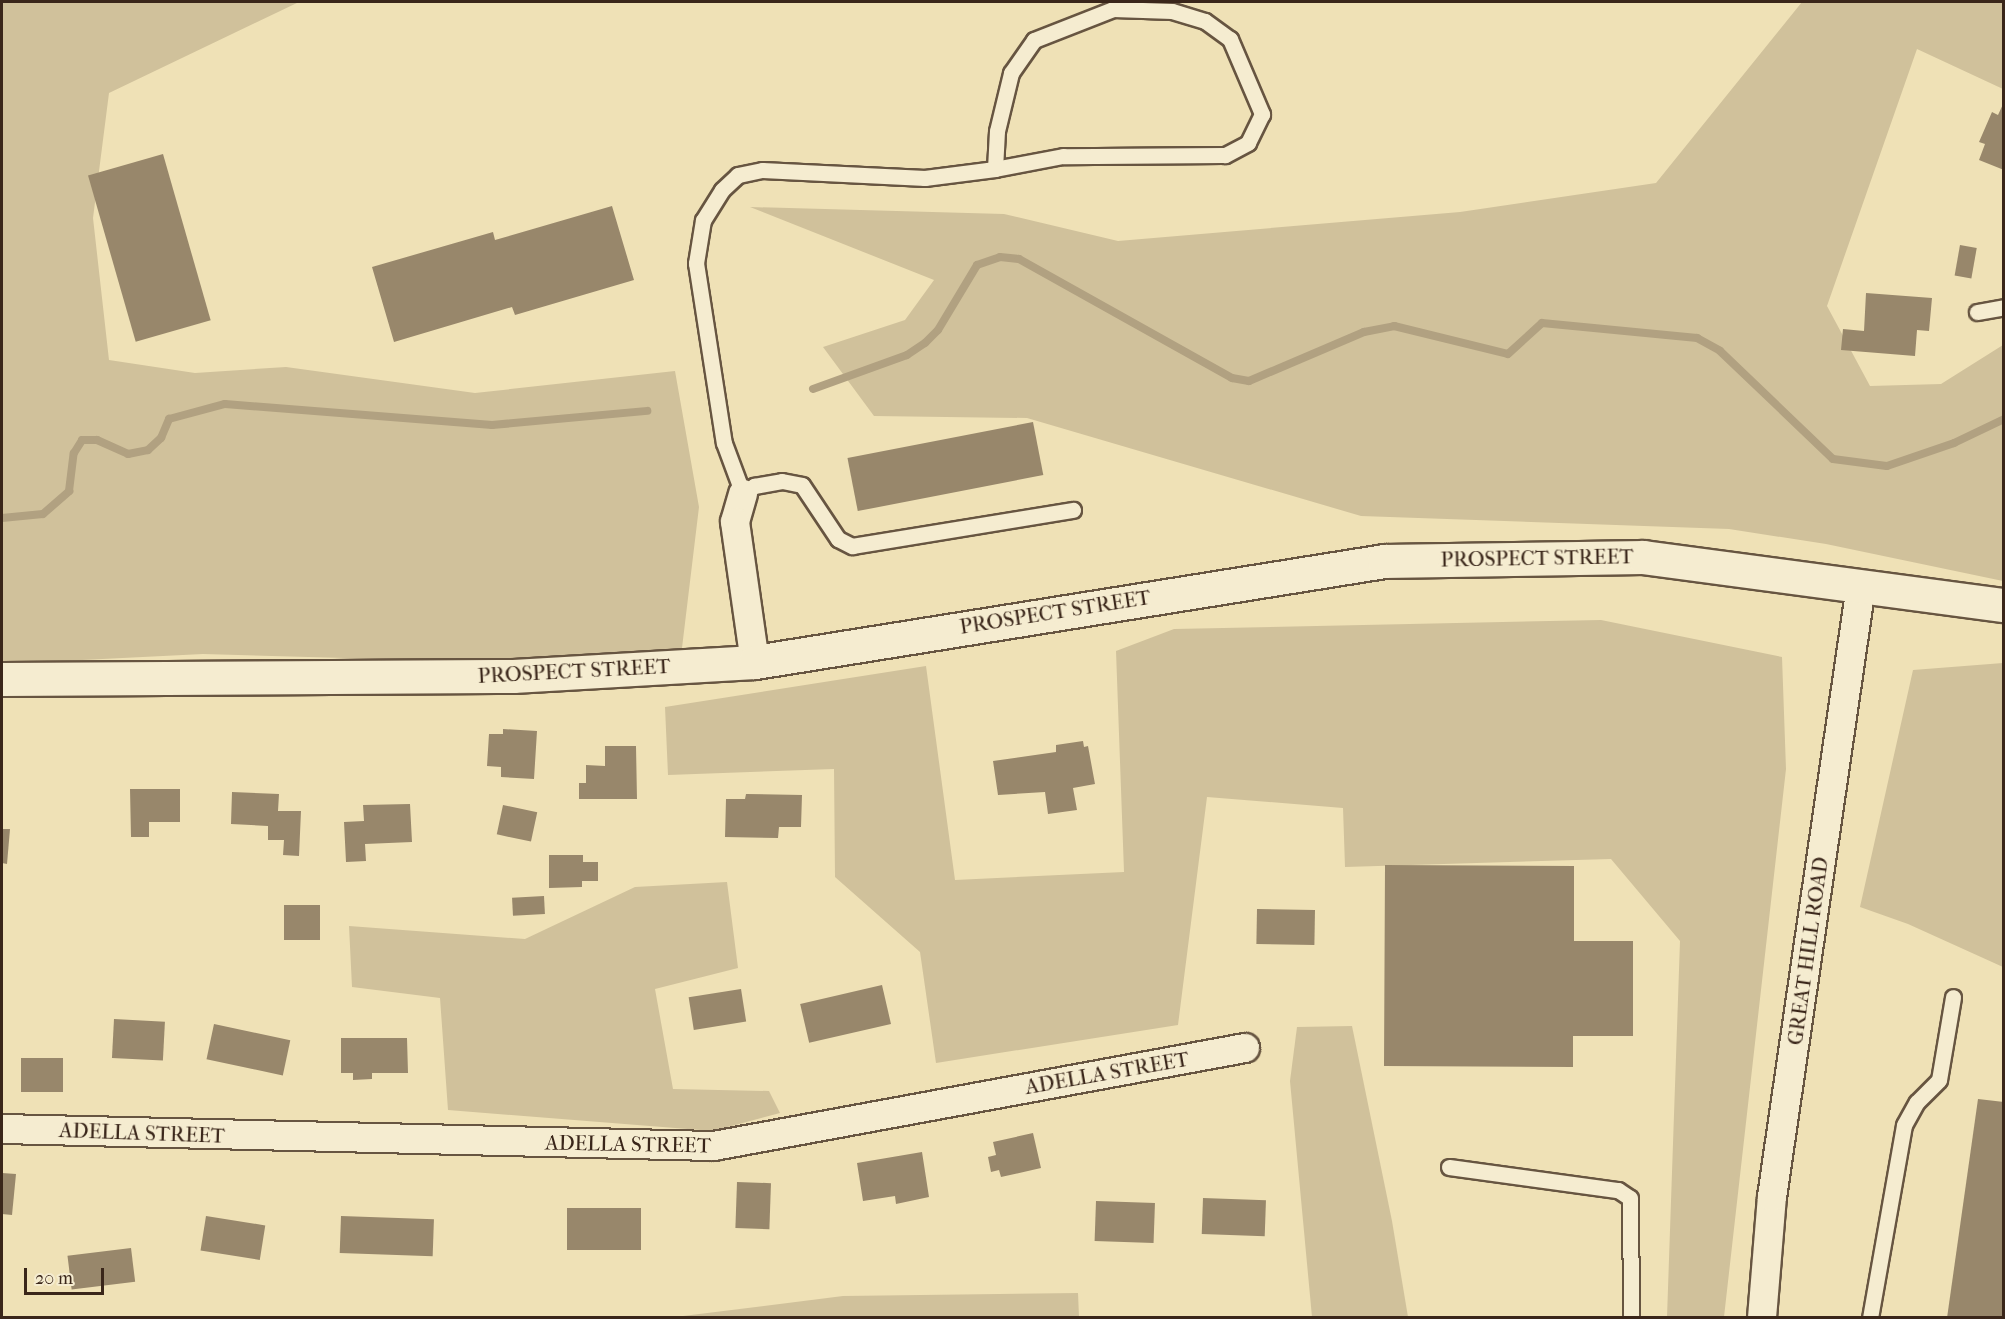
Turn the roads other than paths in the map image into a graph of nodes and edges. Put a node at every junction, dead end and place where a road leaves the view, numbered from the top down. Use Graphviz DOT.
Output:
graph roads {
  1 [pos="995,170"];
  2 [pos="2004,307"];
  3 [pos="1977,312"];
  4 [pos="743,494"];
  5 [pos="1073,510"];
  6 [pos="1861,586"];
  7 [pos="2004,605"];
  8 [pos="755,662"];
  9 [pos="2,679"];
  10 [pos="1953,997"];
  11 [pos="1245,1048"];
  12 [pos="2,1129"];
  13 [pos="1449,1167"];
  14 [pos="1631,1317"];
  15 [pos="1761,1317"];
  16 [pos="1870,1317"];
  1 -- 1 [label="lane"];
  1 -- 4 [label="lane"];
  2 -- 3 [label="lane"];
  4 -- 5 [label="lane"];
  4 -- 8 [label="street"];
  6 -- 7 [label="main road, PROSPECT STREET"];
  6 -- 8 [label="main road, PROSPECT STREET"];
  6 -- 15 [label="street, GREAT HILL ROAD"];
  8 -- 9 [label="main road, PROSPECT STREET"];
  10 -- 16 [label="lane"];
  11 -- 12 [label="street, ADELLA STREET"];
  13 -- 14 [label="lane"];
}
